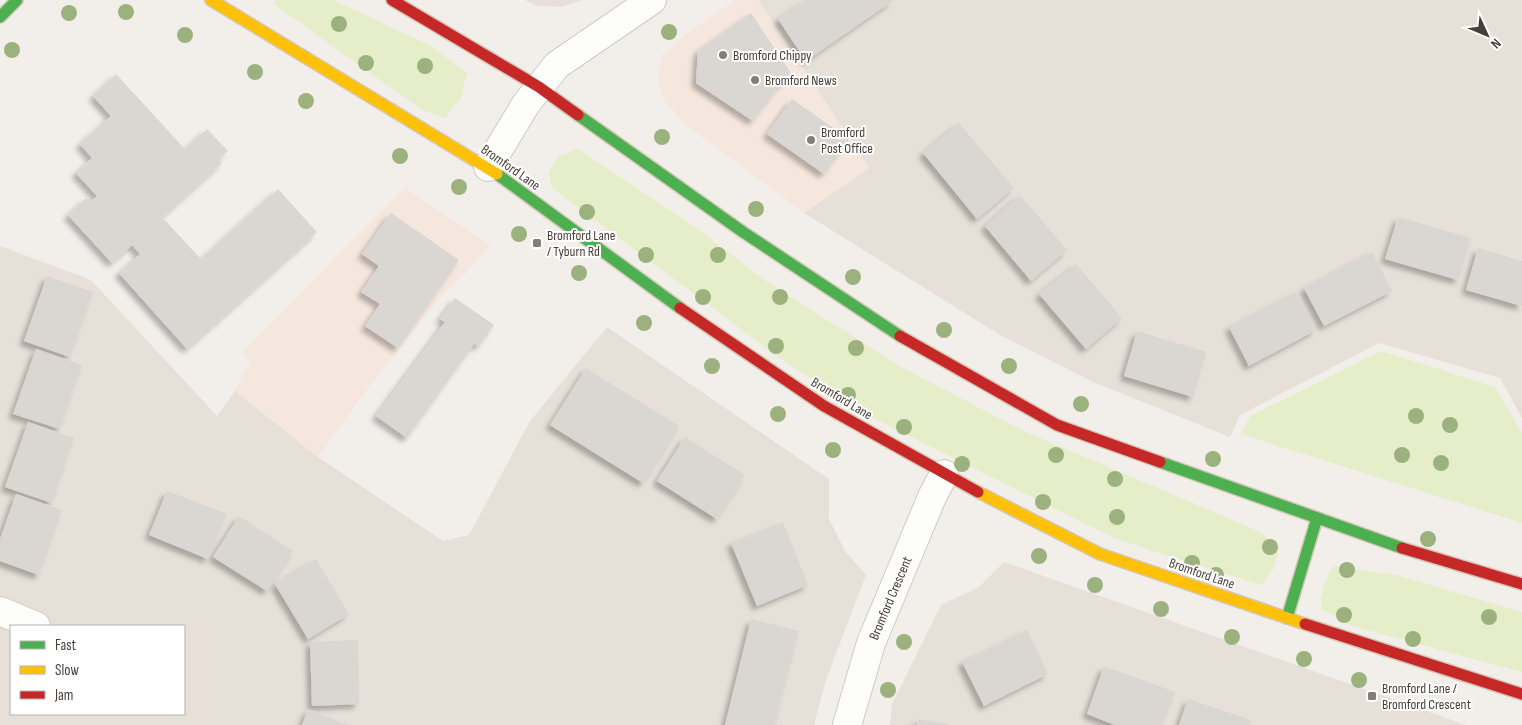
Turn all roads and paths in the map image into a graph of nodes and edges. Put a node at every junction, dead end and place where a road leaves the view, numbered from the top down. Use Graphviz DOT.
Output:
graph roads {
  1 [pos="17,0"];
  2 [pos="211,0"];
  3 [pos="392,0"];
  4 [pos="652,0"];
  5 [pos="0,17"];
  6 [pos="539,87"];
  7 [pos="488,167"];
  8 [pos="944,474"];
  9 [pos="1317,518"];
  10 [pos="1522,584"];
  11 [pos="0,612"];
  12 [pos="1286,618"];
  13 [pos="33,625"];
  14 [pos="1522,694"];
  15 [pos="847,725"];
  1 -- 5 [label="main road"];
  2 -- 7 [label="main road, Bromford Lane"];
  3 -- 6 [label="main road"];
  4 -- 6 [label="street"];
  6 -- 7 [label="street"];
  6 -- 9 [label="main road"];
  7 -- 8 [label="main road, Bromford Lane"];
  8 -- 12 [label="main road, Bromford Lane"];
  8 -- 15 [label="street, Bromford Crescent"];
  9 -- 10 [label="main road"];
  9 -- 12 [label="main road"];
  11 -- 13 [label="street"];
  12 -- 14 [label="main road, Bromford Lane"];
}
